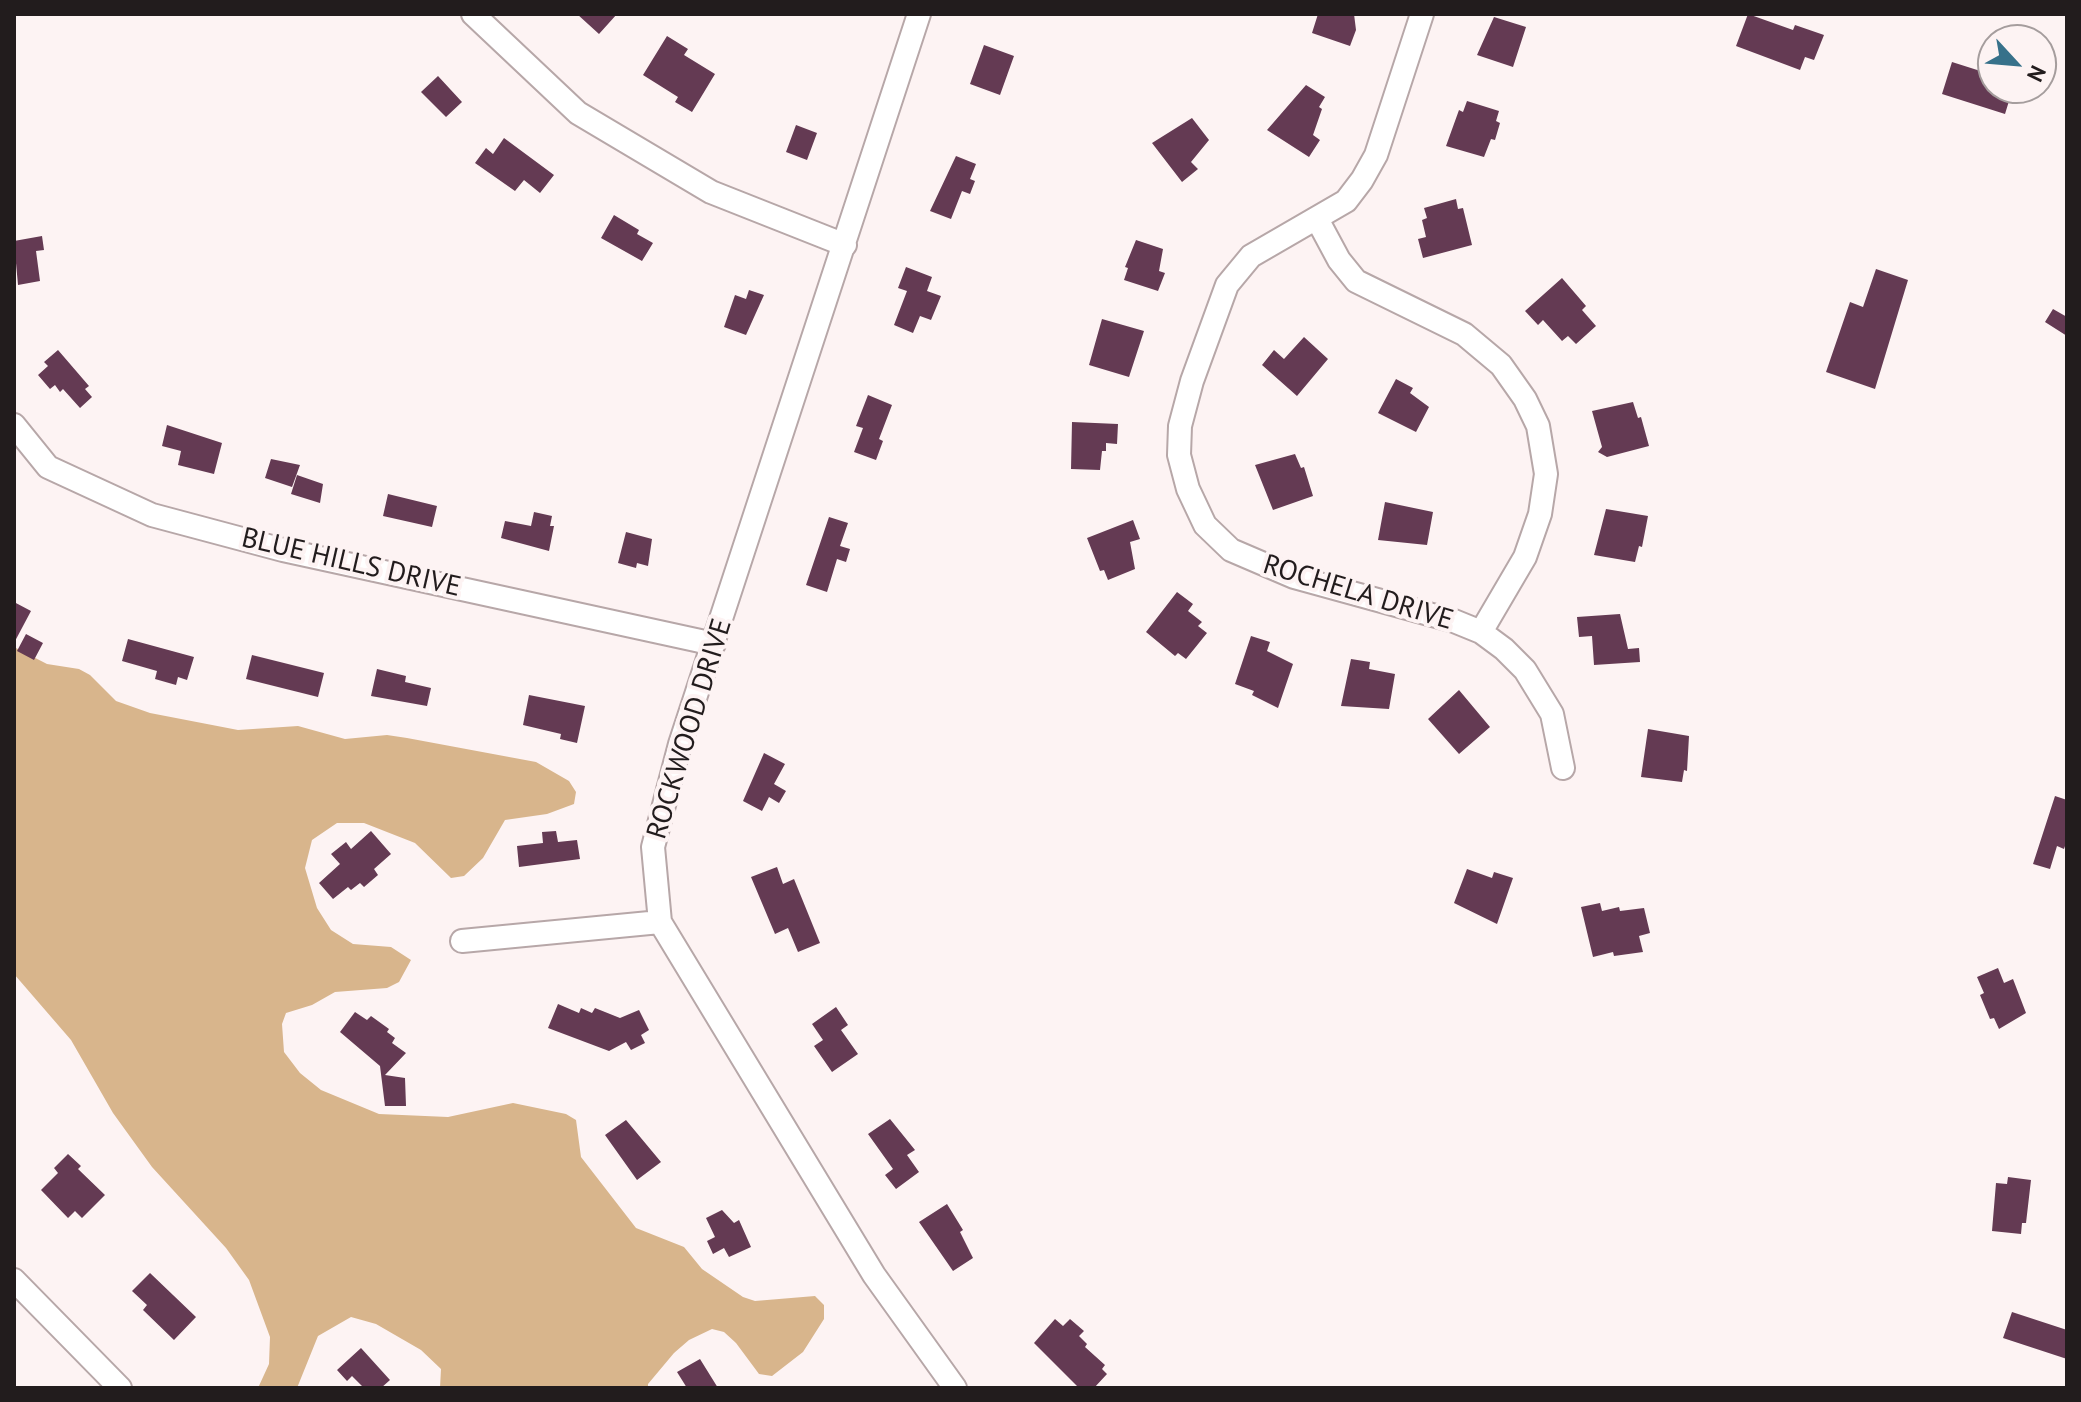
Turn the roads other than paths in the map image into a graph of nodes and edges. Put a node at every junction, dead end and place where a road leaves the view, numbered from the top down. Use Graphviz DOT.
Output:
graph roads {
  1 [pos="473,14"];
  2 [pos="919,14"];
  3 [pos="1422,14"];
  4 [pos="1317,219"];
  5 [pos="845,245"];
  6 [pos="14,425"];
  7 [pos="1481,632"];
  8 [pos="714,644"];
  9 [pos="1563,768"];
  10 [pos="660,922"];
  11 [pos="462,941"];
  12 [pos="14,1280"];
  13 [pos="120,1388"];
  14 [pos="955,1388"];
  1 -- 5 [label="street"];
  2 -- 5 [label="street, ROCKWOOD DRIVE"];
  3 -- 4 [label="street, ROCHELA DRIVE"];
  4 -- 7 [label="street"];
  4 -- 7 [label="street, ROCHELA DRIVE"];
  5 -- 8 [label="street, ROCKWOOD DRIVE"];
  6 -- 8 [label="street, BLUE HILLS DRIVE"];
  7 -- 9 [label="street, ROCHELA DRIVE"];
  8 -- 10 [label="street, ROCKWOOD DRIVE"];
  10 -- 11 [label="street"];
  10 -- 14 [label="street, ROCKWOOD DRIVE"];
  12 -- 13 [label="street"];
}
